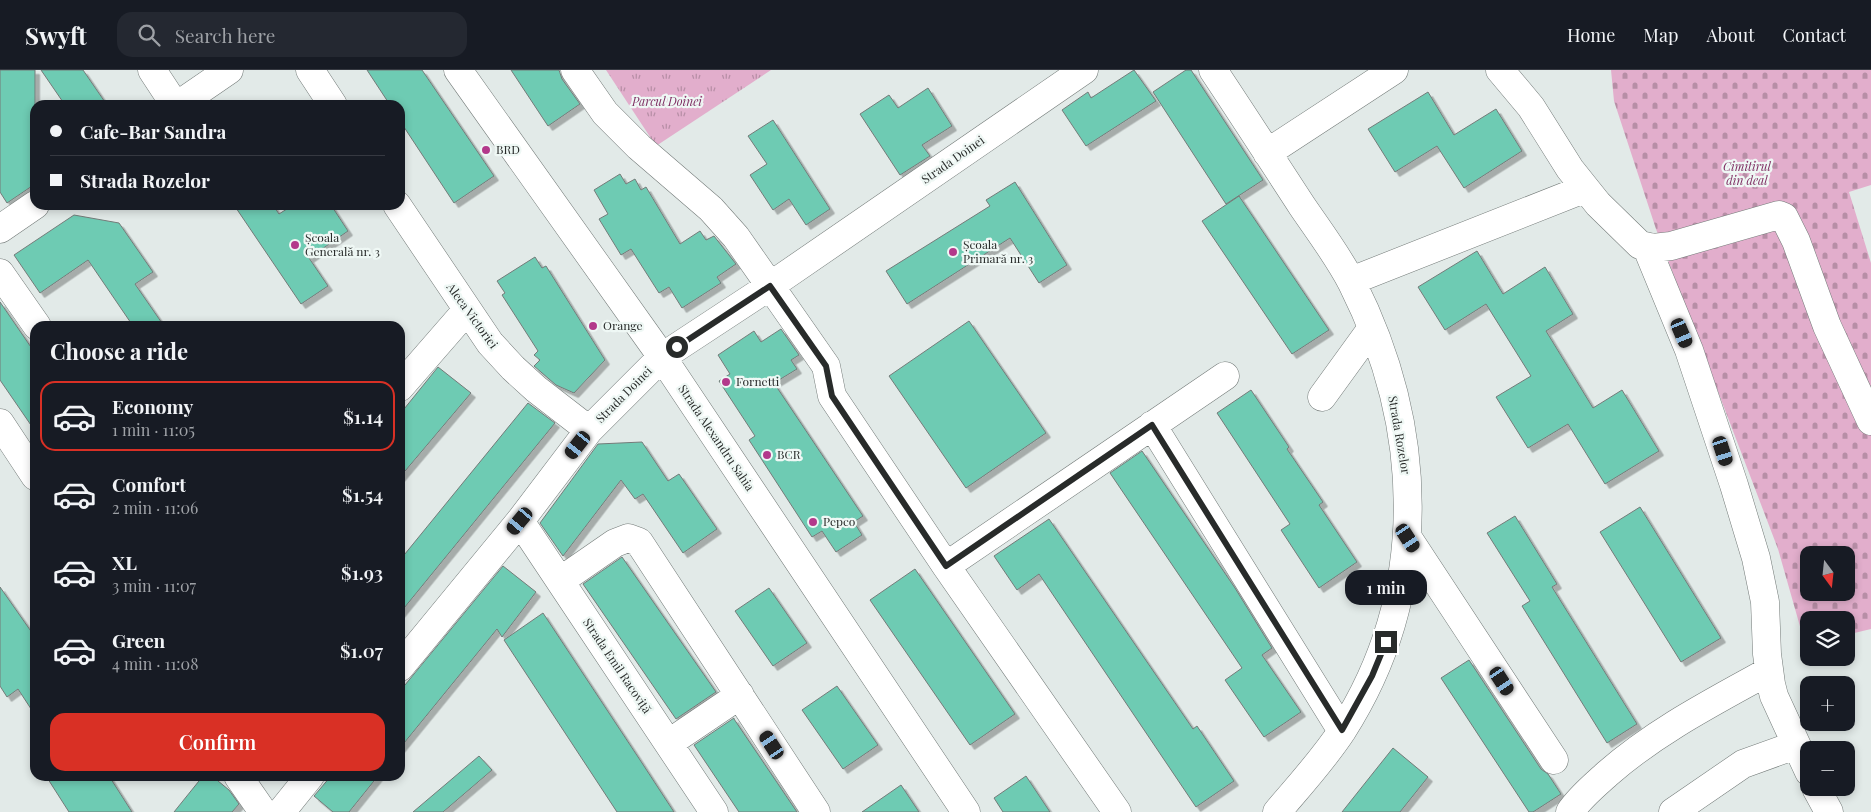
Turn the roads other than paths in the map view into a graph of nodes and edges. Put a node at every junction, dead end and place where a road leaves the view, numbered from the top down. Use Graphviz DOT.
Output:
graph roads {
  1 [pos="152,70"];
  2 [pos="229,70"];
  3 [pos="310,70"];
  4 [pos="458,70"];
  5 [pos="576,70"];
  6 [pos="1084,70"];
  7 [pos="1213,70"];
  8 [pos="1394,70"];
  9 [pos="1500,70"];
  10 [pos="173,100"];
  11 [pos="184,100"];
  12 [pos="330,100"];
  13 [pos="1267,153"];
  14 [pos="1584,189"];
  15 [pos="30,209"];
  16 [pos="400,210"];
  17 [pos="0,230"];
  18 [pos="1647,248"];
  19 [pos="0,273"];
  20 [pos="1351,281"];
  21 [pos="770,286"];
  22 [pos="467,310"];
  23 [pos="34,321"];
  24 [pos="1372,328"];
  25 [pos="662,357"];
  26 [pos="1225,376"];
  27 [pos="405,381"];
  28 [pos="1322,397"];
  29 [pos="1871,421"];
  30 [pos="0,423"];
  31 [pos="1152,425"];
  32 [pos="589,430"];
  33 [pos="30,468"];
  34 [pos="520,521"];
  35 [pos="1408,538"];
  36 [pos="946,566"];
  37 [pos="560,581"];
  38 [pos="405,661"];
  39 [pos="1769,671"];
  40 [pos="740,695"];
  41 [pos="1342,730"];
  42 [pos="669,743"];
  43 [pos="1796,745"];
  44 [pos="1800,753"];
  45 [pos="1554,760"];
  46 [pos="241,781"];
  47 [pos="306,781"];
  48 [pos="1821,796"];
  49 [pos="713,811"];
  50 [pos="263,812"];
  51 [pos="281,812"];
  52 [pos="816,812"];
  53 [pos="966,812"];
  54 [pos="1117,812"];
  55 [pos="1277,812"];
  56 [pos="1570,812"];
  57 [pos="1673,812"];
  58 [pos="1830,812"];
  1 -- 10 [label="street"];
  2 -- 11 [label="street"];
  3 -- 12 [label="street"];
  4 -- 25 [label="street, Strada Alexandru Sahia"];
  5 -- 21 [label="street"];
  6 -- 21 [label="street, Strada Doinei"];
  7 -- 13 [label="street, Strada Rozelor"];
  8 -- 13 [label="street"];
  9 -- 14 [label="street"];
  13 -- 20 [label="street, Strada Rozelor"];
  14 -- 18 [label="street"];
  14 -- 20 [label="street"];
  15 -- 17 [label="street"];
  16 -- 22 [label="street, Aleea Victoriei"];
  18 -- 29 [label="street"];
  18 -- 39 [label="street"];
  19 -- 23 [label="street"];
  20 -- 24 [label="street, Strada Rozelor"];
  21 -- 25 [label="street, Strada Doinei"];
  21 -- 36 [label="street"];
  22 -- 27 [label="street"];
  22 -- 32 [label="street, Aleea Victoriei"];
  24 -- 28 [label="street"];
  24 -- 35 [label="street, Strada Rozelor"];
  25 -- 32 [label="street, Strada Doinei"];
  25 -- 53 [label="street, Strada Alexandru Sahia"];
  26 -- 31 [label="street"];
  30 -- 33 [label="street"];
  31 -- 36 [label="street"];
  31 -- 41 [label="street"];
  32 -- 34 [label="street, Strada Doinei"];
  34 -- 37 [label="street, Strada Emil Racoviță"];
  34 -- 38 [label="street, Strada Doinei"];
  35 -- 41 [label="street, Strada Rozelor"];
  35 -- 45 [label="street"];
  36 -- 54 [label="street"];
  37 -- 40 [label="street"];
  37 -- 42 [label="street, Strada Emil Racoviță"];
  39 -- 43 [label="street"];
  39 -- 56 [label="street"];
  40 -- 42 [label="street"];
  40 -- 52 [label="street"];
  41 -- 55 [label="street, Strada Rozelor"];
  42 -- 49 [label="street, Strada Emil Racoviță"];
  43 -- 44 [label="street"];
  43 -- 57 [label="street"];
  46 -- 50 [label="street"];
  47 -- 51 [label="street"];
  48 -- 58 [label="street"];
}
